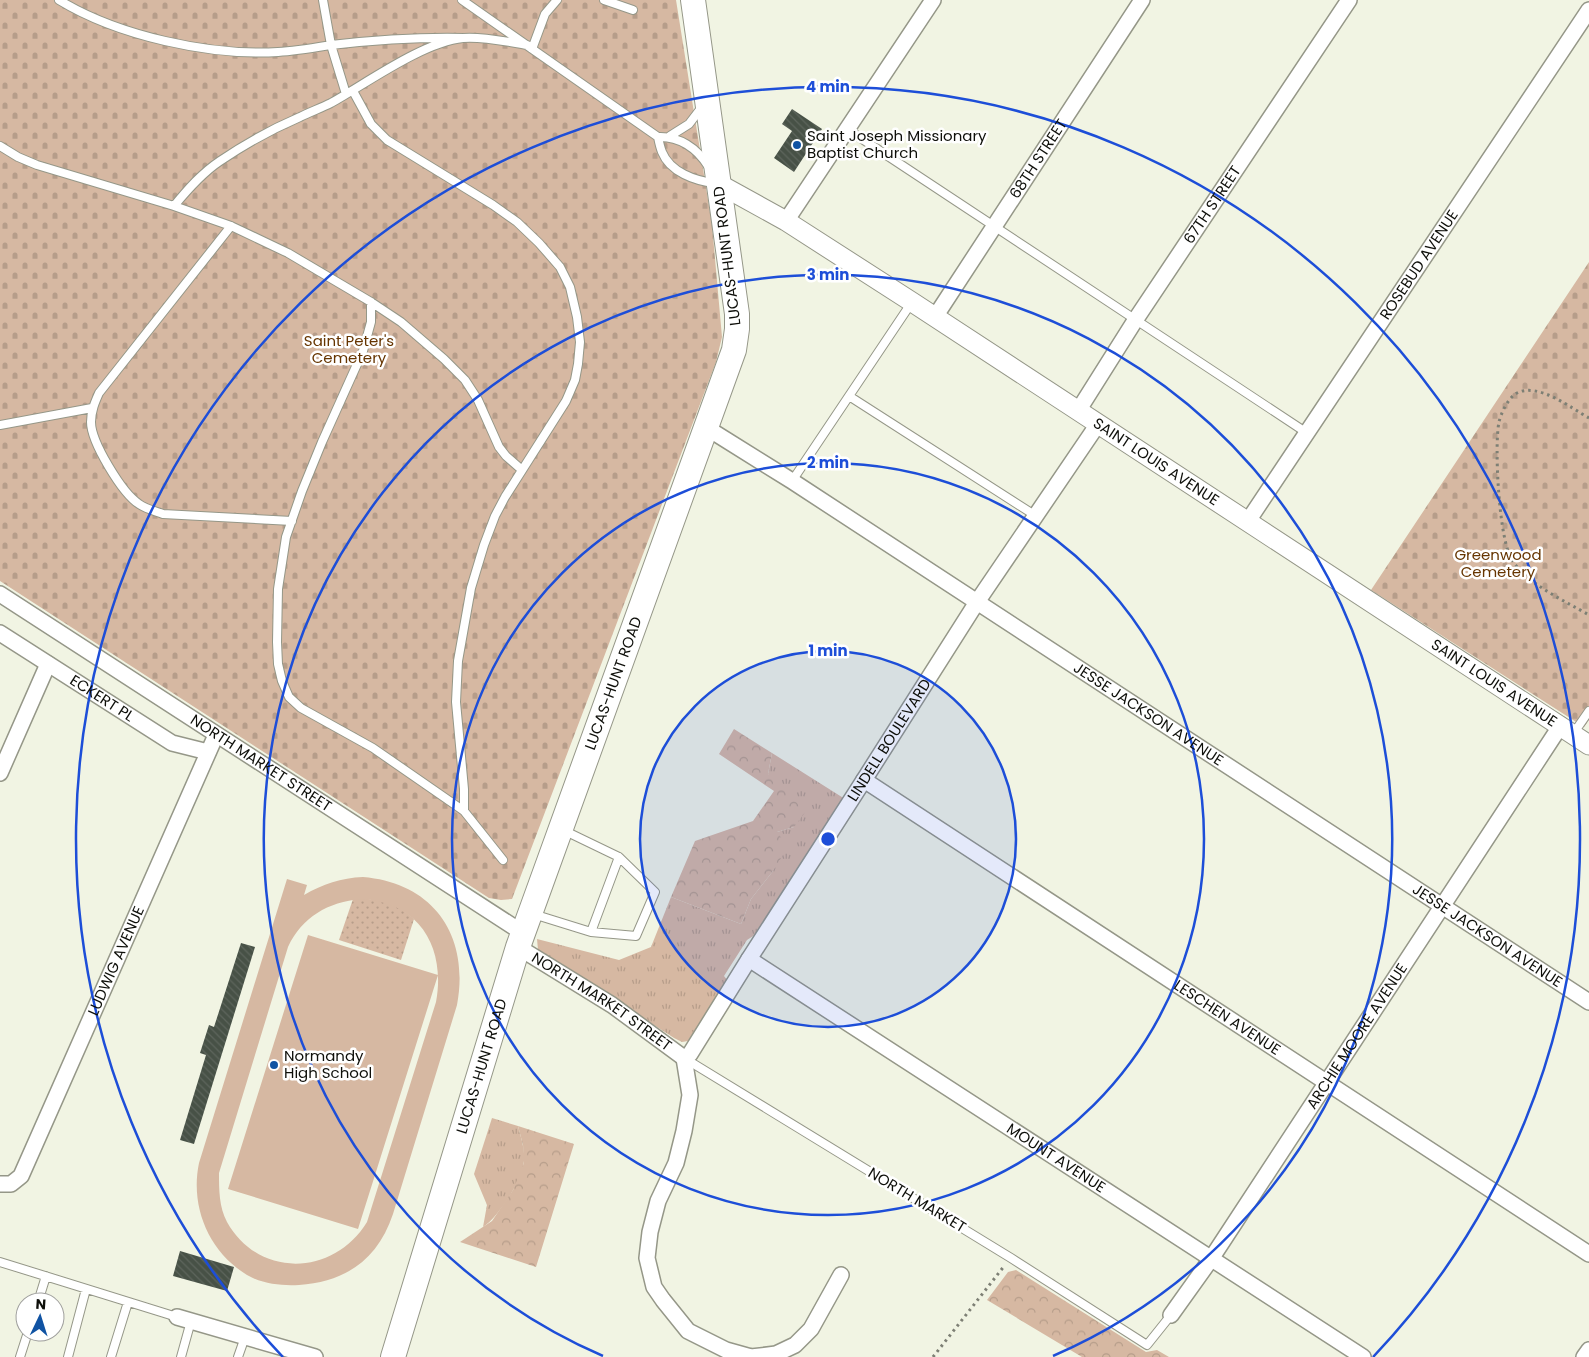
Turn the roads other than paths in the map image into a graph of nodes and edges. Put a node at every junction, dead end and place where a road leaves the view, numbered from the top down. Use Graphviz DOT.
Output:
graph roads {
  1 [pos="59,0"];
  2 [pos="323,0"];
  3 [pos="462,0"];
  4 [pos="557,0"];
  5 [pos="604,0"];
  6 [pos="693,0"];
  7 [pos="933,0"];
  8 [pos="1142,0"];
  9 [pos="1348,0"];
  10 [pos="633,10"];
  11 [pos="1589,10"];
  12 [pos="464,38"];
  13 [pos="331,45"];
  14 [pos="530,47"];
  15 [pos="349,92"];
  16 [pos="706,96"];
  17 [pos="847,129"];
  18 [pos="658,136"];
  19 [pos="670,136"];
  20 [pos="0,146"];
  21 [pos="719,184"];
  22 [pos="174,206"];
  23 [pos="786,221"];
  24 [pos="231,226"];
  25 [pos="994,228"];
  26 [pos="371,302"];
  27 [pos="912,302"];
  28 [pos="935,317"];
  29 [pos="1136,319"];
  30 [pos="849,396"];
  31 [pos="92,408"];
  32 [pos="1078,411"];
  33 [pos="1098,424"];
  34 [pos="0,425"];
  35 [pos="707,428"];
  36 [pos="1307,433"];
  37 [pos="522,470"];
  38 [pos="792,481"];
  39 [pos="1036,516"];
  40 [pos="292,521"];
  41 [pos="1248,521"];
  42 [pos="0,594"];
  43 [pos="977,602"];
  44 [pos="0,633"];
  45 [pos="48,664"];
  46 [pos="1589,711"];
  47 [pos="1567,729"];
  48 [pos="216,735"];
  49 [pos="1589,744"];
  50 [pos="208,752"];
  51 [pos="0,773"];
  52 [pos="864,780"];
  53 [pos="464,811"];
  54 [pos="561,829"];
  55 [pos="619,857"];
  56 [pos="503,860"];
  57 [pos="1441,906"];
  58 [pos="524,931"];
  59 [pos="591,932"];
  60 [pos="749,959"];
  61 [pos="1589,1002"];
  62 [pos="684,1058"];
  63 [pos="1327,1082"];
  64 [pos="5,1184"];
  65 [pos="1589,1254"];
  66 [pos="1210,1259"];
  67 [pos="1,1264"];
  68 [pos="46,1276"];
  69 [pos="841,1276"];
  70 [pos="86,1289"];
  71 [pos="41,1292"];
  72 [pos="128,1302"];
  73 [pos="1171,1315"];
  74 [pos="184,1319"];
  75 [pos="245,1336"];
  76 [pos="25,1342"];
  77 [pos="1147,1345"];
  78 [pos="1589,1350"];
  79 [pos="307,1356"];
  80 [pos="20,1357"];
  81 [pos="68,1357"];
  82 [pos="111,1357"];
  83 [pos="181,1357"];
  84 [pos="238,1357"];
  85 [pos="393,1357"];
  86 [pos="1363,1357"];
  87 [pos="1584,1357"];
  1 -- 13 [label="lane"];
  2 -- 13 [label="lane"];
  3 -- 14 [label="lane"];
  4 -- 14 [label="lane"];
  5 -- 10 [label="lane"];
  6 -- 16 [label="main road, LUCAS-HUNT ROAD"];
  7 -- 17 [label="street"];
  8 -- 25 [label="street, 68TH STREET"];
  9 -- 29 [label="street, 67TH STREET"];
  11 -- 36 [label="street, ROSEBUD AVENUE"];
  12 -- 13 [label="lane"];
  12 -- 14 [label="lane"];
  12 -- 15 [label="lane"];
  13 -- 15 [label="lane"];
  14 -- 18 [label="lane"];
  15 -- 22 [label="lane"];
  15 -- 37 [label="lane"];
  16 -- 19 [label="lane"];
  16 -- 21 [label="main road, LUCAS-HUNT ROAD"];
  17 -- 23 [label="street"];
  17 -- 25 [label="lane"];
  18 -- 19 [label="lane"];
  18 -- 21 [label="lane"];
  19 -- 21 [label="lane"];
  20 -- 22 [label="lane"];
  21 -- 23 [label="street, SAINT LOUIS AVENUE"];
  21 -- 35 [label="main road, LUCAS-HUNT ROAD"];
  22 -- 24 [label="lane"];
  23 -- 27 [label="street, SAINT LOUIS AVENUE"];
  24 -- 26 [label="lane"];
  24 -- 31 [label="lane"];
  25 -- 28 [label="street, 68TH STREET"];
  25 -- 29 [label="lane"];
  26 -- 37 [label="lane"];
  26 -- 40 [label="lane"];
  27 -- 28 [label="street, SAINT LOUIS AVENUE"];
  27 -- 30 [label="lane"];
  28 -- 32 [label="street, SAINT LOUIS AVENUE"];
  29 -- 32 [label="street, 67TH STREET"];
  29 -- 36 [label="lane"];
  30 -- 38 [label="lane"];
  30 -- 39 [label="lane"];
  31 -- 34 [label="lane"];
  31 -- 40 [label="lane"];
  32 -- 33 [label="street, SAINT LOUIS AVENUE"];
  33 -- 39 [label="street, LINDELL BOULEVARD"];
  33 -- 41 [label="street, SAINT LOUIS AVENUE"];
  35 -- 38 [label="street, JESSE JACKSON AVENUE"];
  35 -- 54 [label="main road, LUCAS-HUNT ROAD"];
  36 -- 41 [label="street, ROSEBUD AVENUE"];
  37 -- 53 [label="lane"];
  38 -- 43 [label="street, JESSE JACKSON AVENUE"];
  39 -- 43 [label="street, LINDELL BOULEVARD"];
  40 -- 53 [label="lane"];
  41 -- 47 [label="street, SAINT LOUIS AVENUE"];
  42 -- 48 [label="street, NORTH MARKET STREET"];
  43 -- 52 [label="street, LINDELL BOULEVARD"];
  43 -- 57 [label="street, JESSE JACKSON AVENUE"];
  44 -- 45 [label="street, ECKERT PL"];
  45 -- 50 [label="street, ECKERT PL"];
  45 -- 51 [label="street"];
  46 -- 47 [label="lane"];
  47 -- 49 [label="street, SAINT LOUIS AVENUE"];
  47 -- 57 [label="street, ARCHIE MOORE AVENUE"];
  48 -- 50 [label="street, LUDWIG AVENUE"];
  48 -- 58 [label="street, NORTH MARKET STREET"];
  50 -- 64 [label="street, LUDWIG AVENUE"];
  52 -- 60 [label="street, LINDELL BOULEVARD"];
  52 -- 63 [label="street, LESCHEN AVENUE"];
  53 -- 56 [label="lane"];
  54 -- 55 [label="lane"];
  54 -- 58 [label="main road, LUCAS-HUNT ROAD"];
  55 -- 59 [label="lane"];
  55 -- 59 [label="lane"];
  57 -- 61 [label="street, JESSE JACKSON AVENUE"];
  57 -- 63 [label="street, ARCHIE MOORE AVENUE"];
  58 -- 59 [label="lane"];
  58 -- 62 [label="street, NORTH MARKET STREET"];
  58 -- 85 [label="main road, LUCAS-HUNT ROAD"];
  60 -- 62 [label="street, LINDELL BOULEVARD"];
  60 -- 66 [label="street, MOUNT AVENUE"];
  62 -- 69 [label="street"];
  62 -- 77 [label="lane, NORTH MARKET"];
  63 -- 65 [label="street, LESCHEN AVENUE"];
  63 -- 66 [label="street, ARCHIE MOORE AVENUE"];
  66 -- 73 [label="street, ARCHIE MOORE AVENUE"];
  66 -- 86 [label="street, MOUNT AVENUE"];
  67 -- 68 [label="lane"];
  68 -- 70 [label="lane"];
  68 -- 71 [label="lane"];
  70 -- 72 [label="lane"];
  70 -- 81 [label="lane"];
  72 -- 74 [label="lane"];
  72 -- 82 [label="lane"];
  73 -- 77 [label="lane, ARCHIE MOORE AVENUE"];
  74 -- 75 [label="street"];
  74 -- 83 [label="lane"];
  75 -- 79 [label="street"];
  75 -- 84 [label="lane"];
  76 -- 80 [label="lane"];
  78 -- 87 [label="street"];
}
